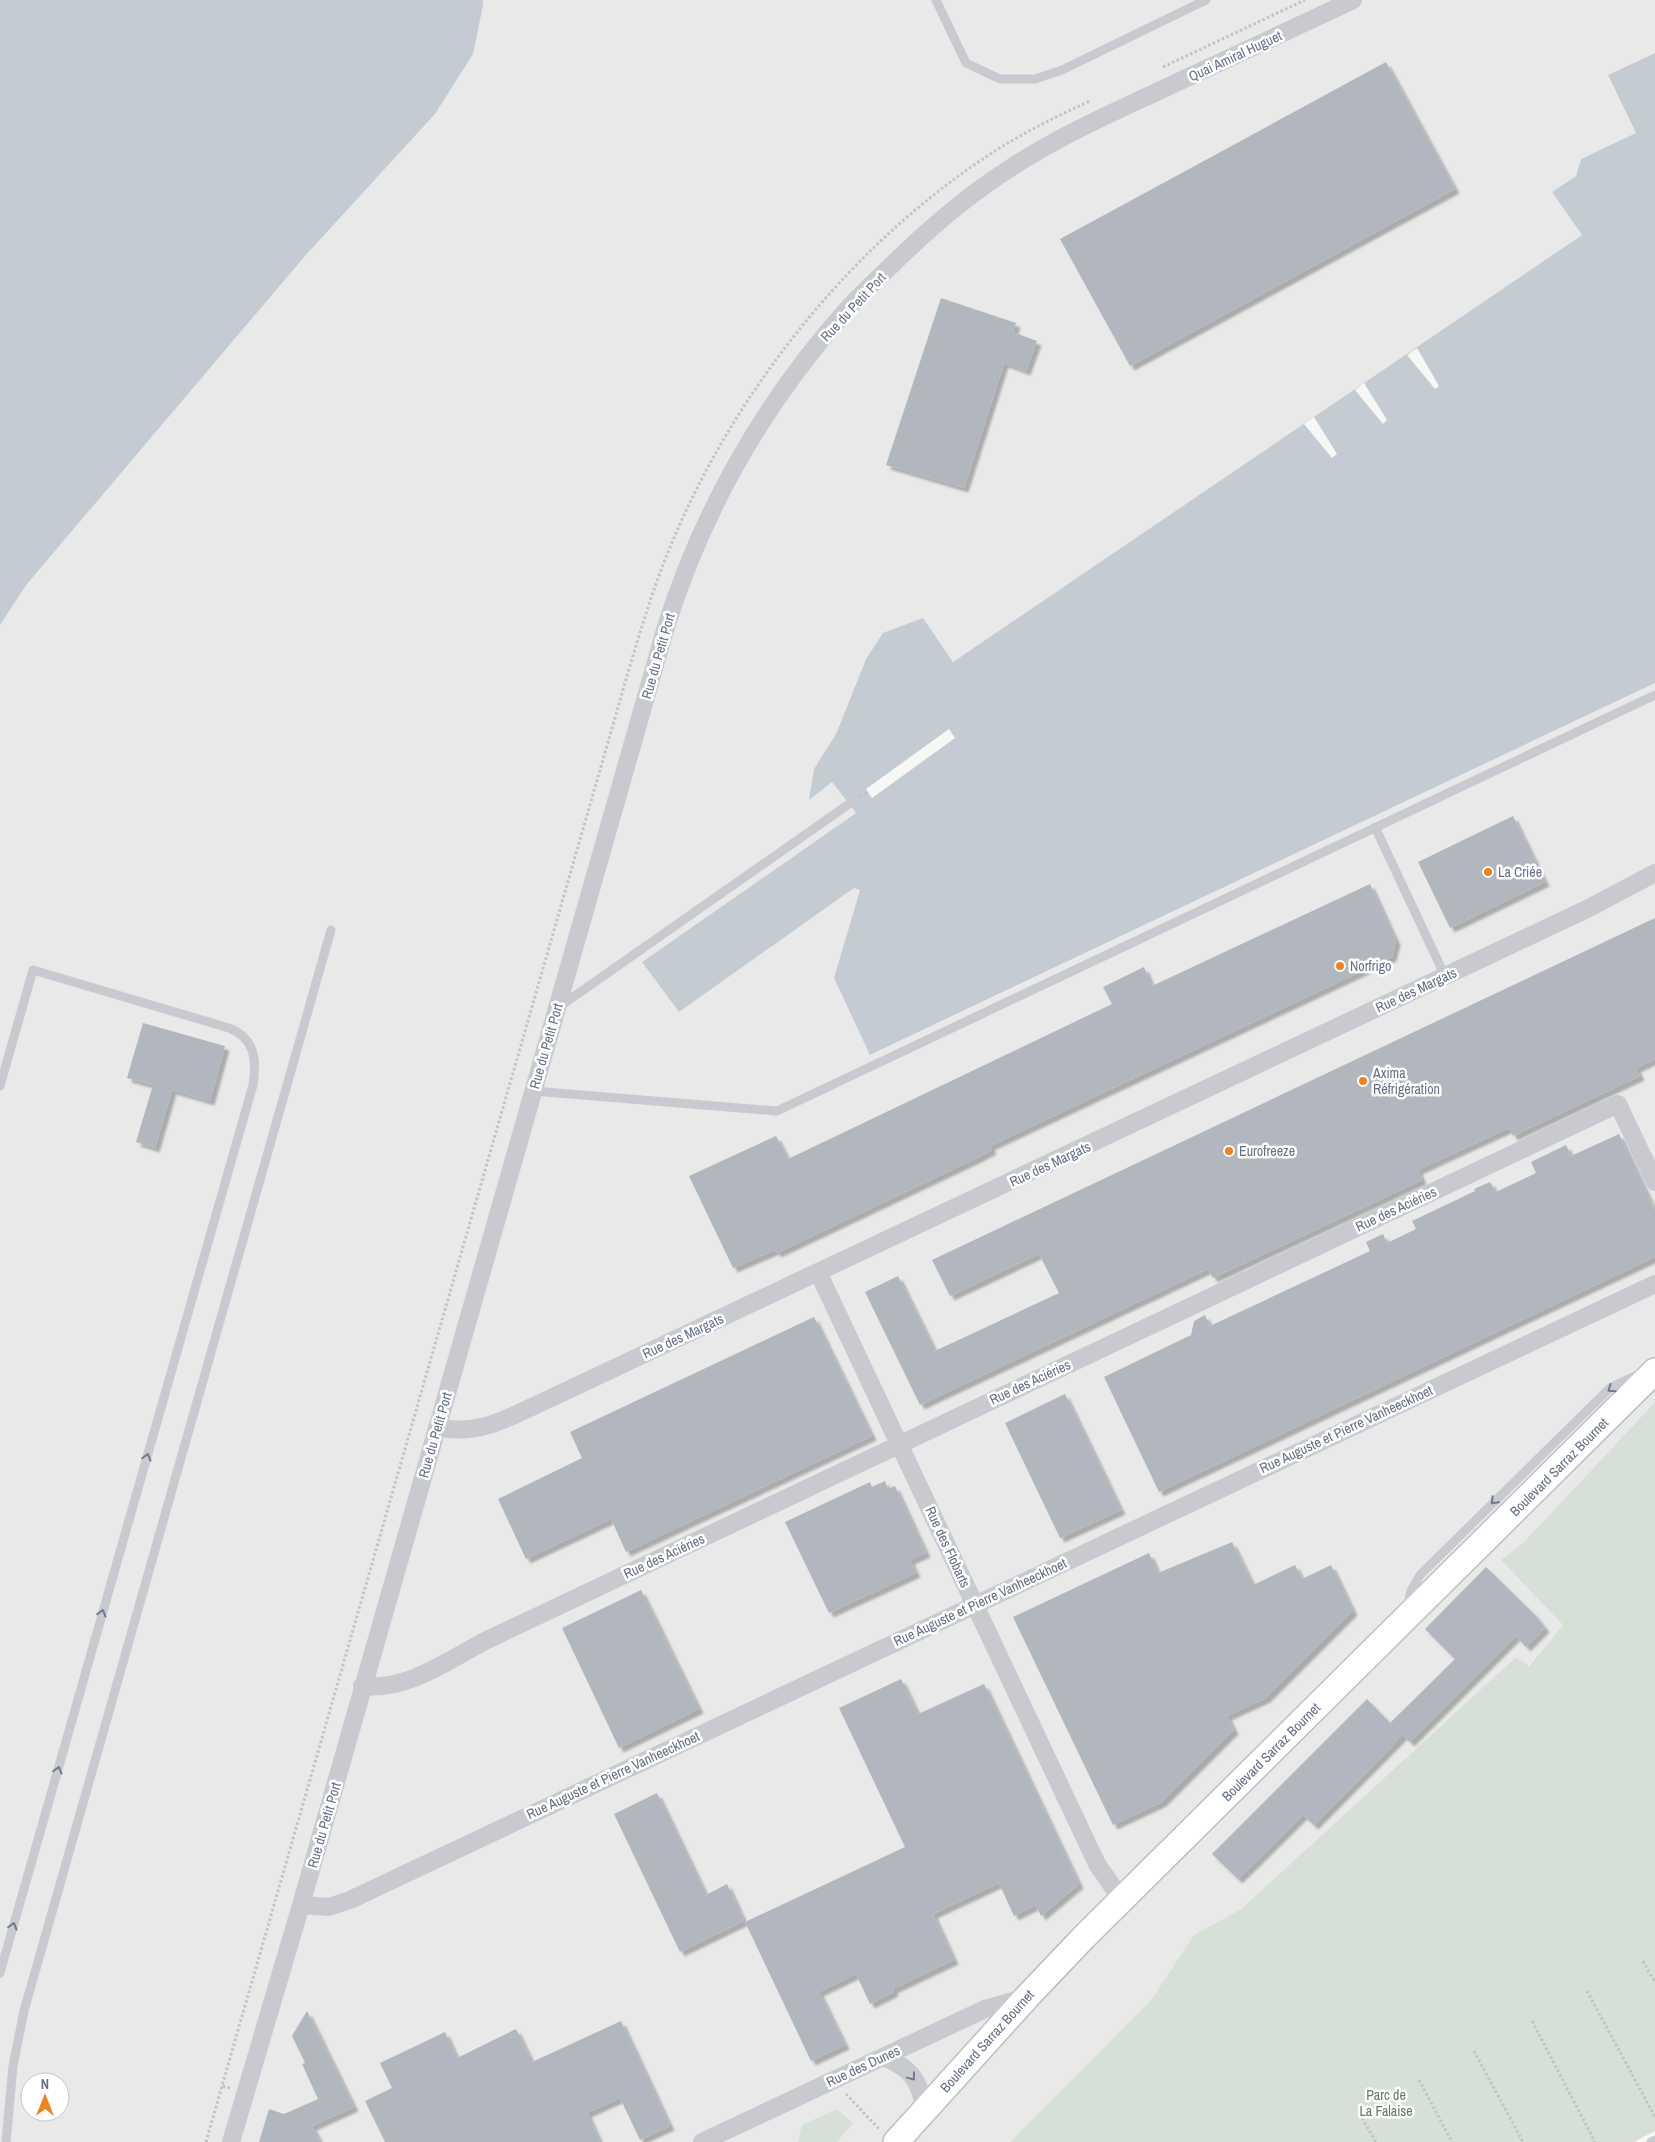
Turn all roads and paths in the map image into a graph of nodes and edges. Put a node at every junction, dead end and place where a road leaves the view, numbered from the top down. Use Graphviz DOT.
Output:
graph roads {
  1 [pos="936,0"];
  2 [pos="1206,0"];
  3 [pos="1305,0"];
  4 [pos="1353,0"];
  5 [pos="1154,71"];
  6 [pos="1091,100"];
  7 [pos="1116,111"];
  8 [pos="1655,695"];
  9 [pos="849,804"];
  10 [pos="1375,827"];
  11 [pos="1655,873"];
  12 [pos="332,930"];
  13 [pos="1445,976"];
  14 [pos="557,1008"];
  15 [pos="0,1086"];
  16 [pos="533,1091"];
  17 [pos="1655,1182"];
  18 [pos="818,1272"];
  19 [pos="1655,1284"];
  20 [pos="1655,1369"];
  21 [pos="437,1427"];
  22 [pos="899,1444"];
  23 [pos="975,1604"];
  24 [pos="362,1686"];
  25 [pos="1122,1900"];
  26 [pos="301,1905"];
  27 [pos="1643,1961"];
  28 [pos="0,1973"];
  29 [pos="1655,1983"];
  30 [pos="1587,1991"];
  31 [pos="1027,1997"];
  32 [pos="1532,2020"];
  33 [pos="1474,2051"];
  34 [pos="883,2057"];
  35 [pos="833,2080"];
  36 [pos="1419,2080"];
  37 [pos="222,2086"];
  38 [pos="246,2091"];
  39 [pos="925,2110"];
  40 [pos="1655,2117"];
  41 [pos="1362,2118"];
  42 [pos="891,2139"];
  43 [pos="1655,2140"];
  44 [pos="6,2142"];
  45 [pos="206,2142"];
  46 [pos="231,2142"];
  47 [pos="702,2142"];
  48 [pos="1376,2142"];
  49 [pos="1452,2142"];
  50 [pos="1523,2142"];
  51 [pos="1595,2142"];
  52 [pos="1651,2142"];
  1 -- 2 [label="lane"];
  3 -- 5 [label="path"];
  4 -- 7 [label="street, Quai Amiral Huguet"];
  6 -- 37 [label="path"];
  7 -- 14 [label="street, Rue du Petit Port"];
  8 -- 10 [label="lane"];
  9 -- 14 [label="lane"];
  10 -- 13 [label="lane"];
  10 -- 16 [label="lane"];
  11 -- 13 [label="street, Rue des Margats"];
  12 -- 44 [label="lane"];
  13 -- 18 [label="street, Rue des Margats"];
  14 -- 16 [label="street, Rue du Petit Port"];
  28 -- 15 [label="lane, one-way"];
  16 -- 21 [label="street, Rue du Petit Port"];
  17 -- 22 [label="street, Rue des Aciéries"];
  18 -- 21 [label="street, Rue des Margats"];
  18 -- 22 [label="street, Rue des Flobarts"];
  19 -- 23 [label="street, Rue Auguste et Pierre Vanheeckhoet"];
  20 -- 25 [label="street, Boulevard Sarraz Bournet"];
  21 -- 24 [label="street, Rue du Petit Port"];
  22 -- 23 [label="street, Rue des Flobarts"];
  22 -- 24 [label="street, Rue des Aciéries"];
  23 -- 25 [label="street, Rue des Flobarts"];
  23 -- 26 [label="street, Rue Auguste et Pierre Vanheeckhoet"];
  24 -- 26 [label="street, Rue du Petit Port"];
  25 -- 31 [label="street, Boulevard Sarraz Bournet"];
  26 -- 38 [label="street, Rue du Petit Port"];
  27 -- 29 [label="path"];
  30 -- 40 [label="path"];
  31 -- 34 [label="street, Rue des Dunes"];
  31 -- 39 [label="street, Boulevard Sarraz Bournet"];
  32 -- 51 [label="path"];
  33 -- 50 [label="path"];
  34 -- 35 [label="street, Rue des Dunes"];
  34 -- 39 [label="street, one-way"];
  35 -- 42 [label="path"];
  35 -- 47 [label="street, Rue des Dunes"];
  36 -- 49 [label="path"];
  37 -- 38 [label="path"];
  37 -- 45 [label="path"];
  38 -- 46 [label="street, Rue du Petit Port"];
  39 -- 42 [label="street, Boulevard Sarraz Bournet"];
  41 -- 48 [label="path"];
  43 -- 52 [label="lane"];
}
